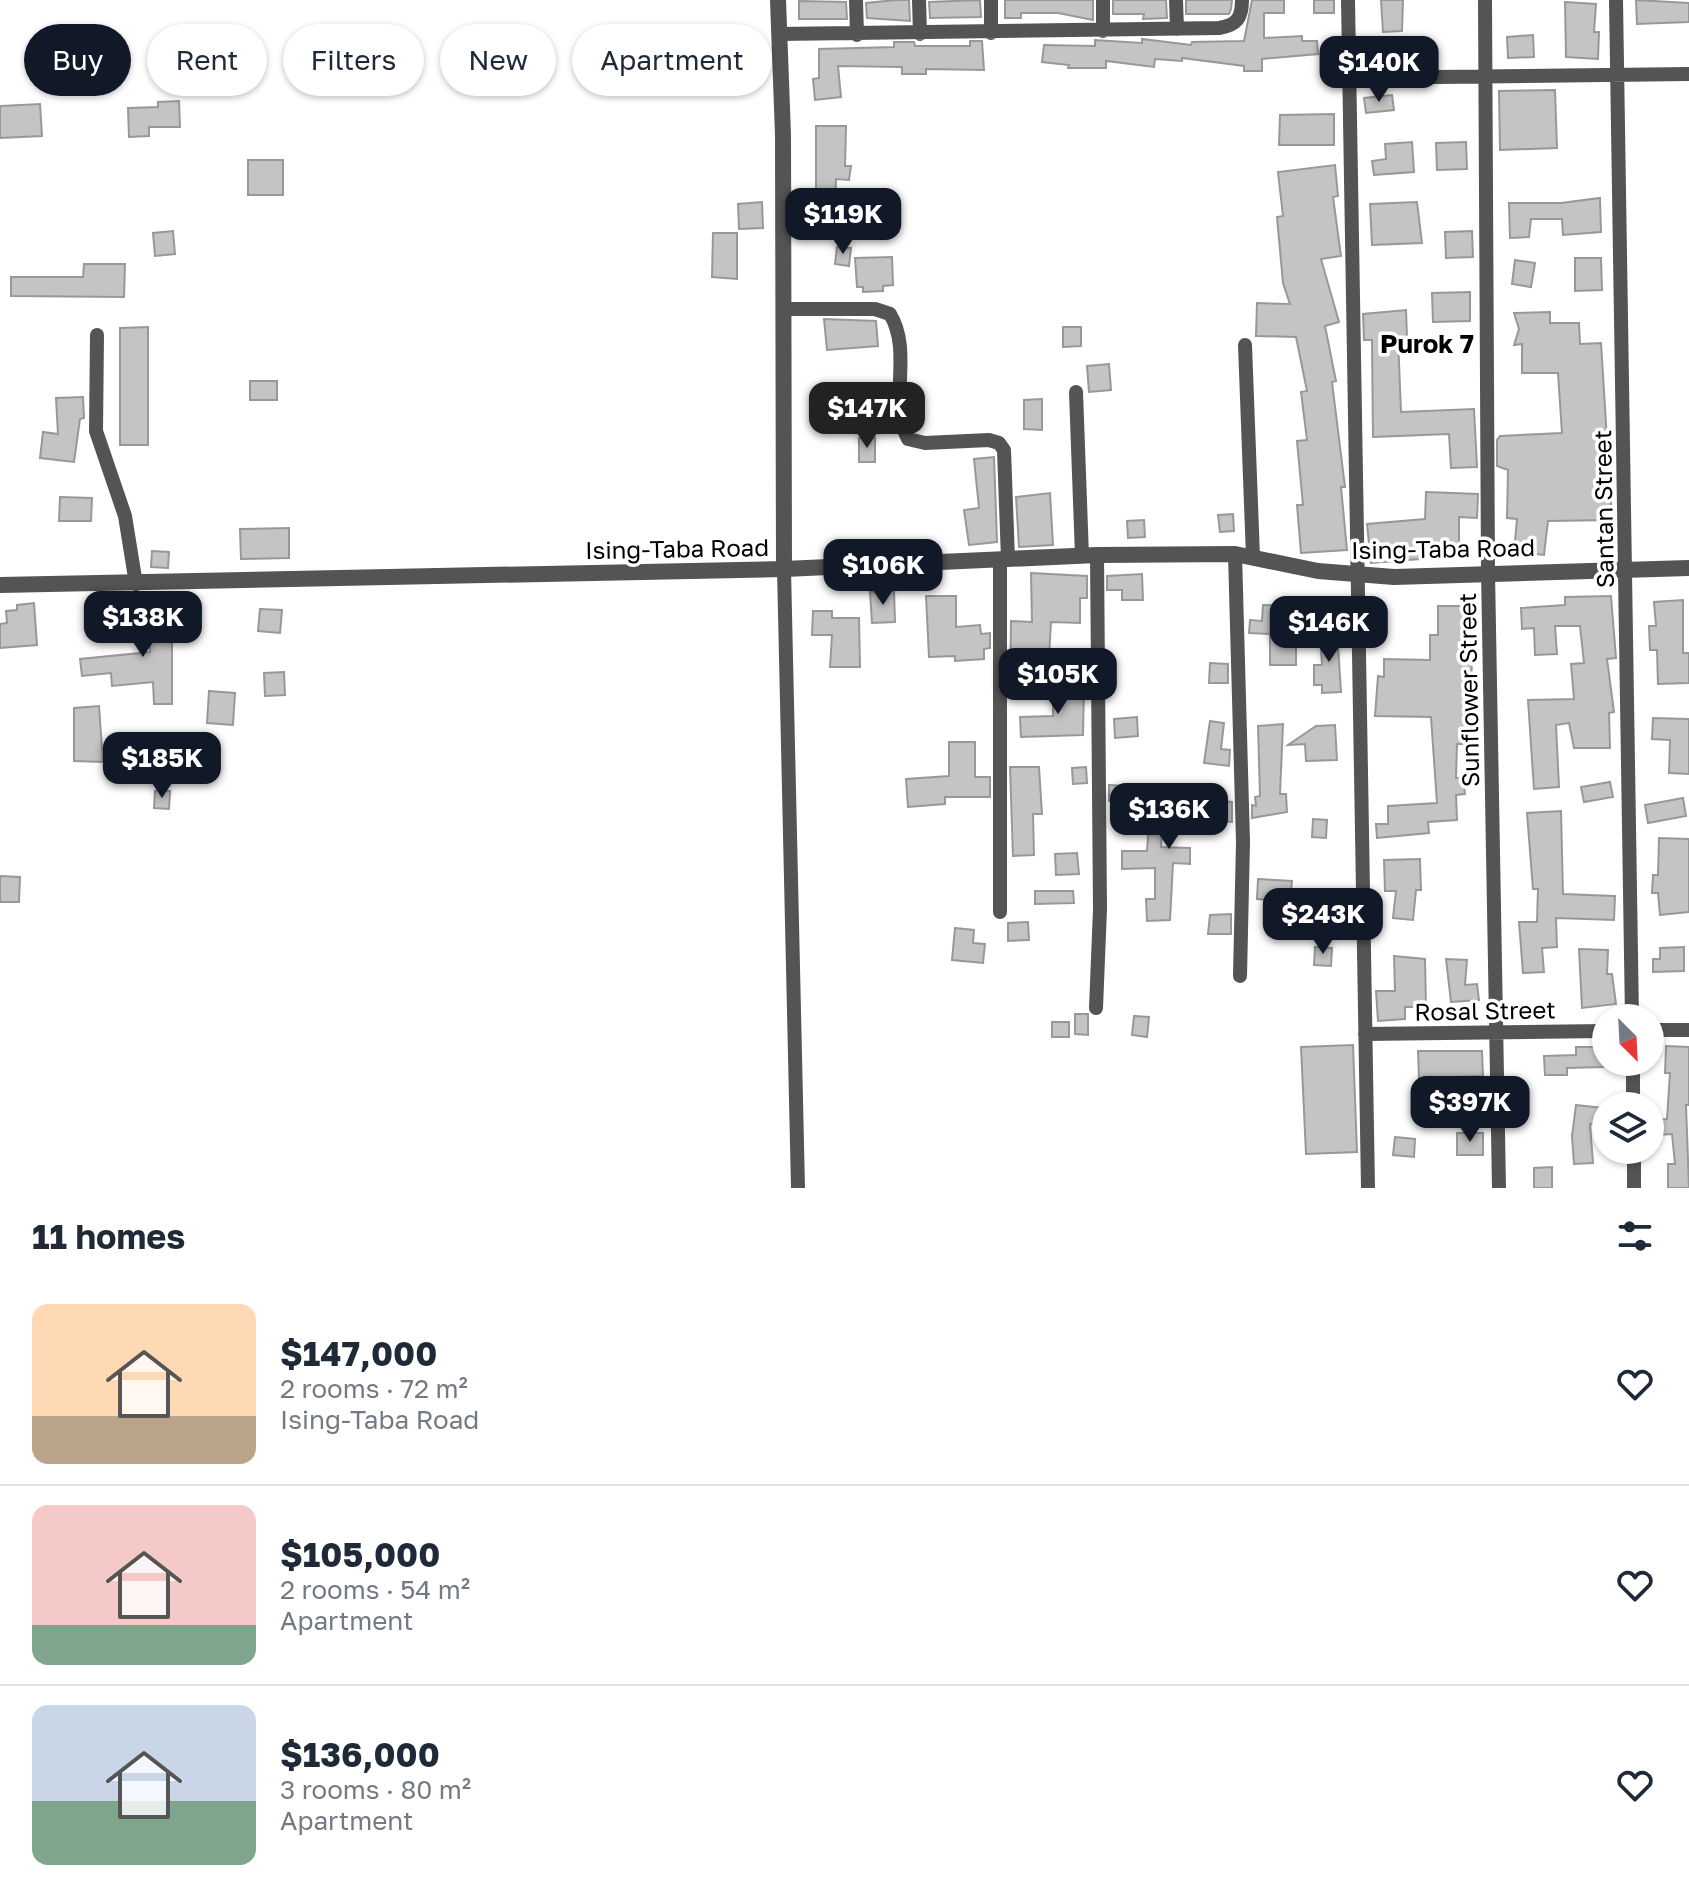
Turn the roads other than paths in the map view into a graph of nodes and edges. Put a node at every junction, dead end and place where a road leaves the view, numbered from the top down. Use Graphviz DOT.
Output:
graph roads {
  1 [pos="778,0"];
  2 [pos="856,0"];
  3 [pos="919,0"];
  4 [pos="991,0"];
  5 [pos="1103,0"];
  6 [pos="1176,0"];
  7 [pos="1242,0"];
  8 [pos="1348,0"];
  9 [pos="1485,0"];
  10 [pos="1616,0"];
  11 [pos="1177,29"];
  12 [pos="1103,31"];
  13 [pos="991,33"];
  14 [pos="779,34"];
  15 [pos="920,34"];
  16 [pos="857,35"];
  17 [pos="1689,74"];
  18 [pos="1617,76"];
  19 [pos="1488,77"];
  20 [pos="1350,78"];
  21 [pos="783,309"];
  22 [pos="97,335"];
  23 [pos="1245,345"];
  24 [pos="1076,392"];
  25 [pos="1235,554"];
  26 [pos="1090,556"];
  27 [pos="1253,557"];
  28 [pos="1004,559"];
  29 [pos="1689,568"];
  30 [pos="784,569"];
  31 [pos="1626,569"];
  32 [pos="1488,572"];
  33 [pos="1359,575"];
  34 [pos="136,584"];
  35 [pos="0,585"];
  36 [pos="1000,912"];
  37 [pos="1240,976"];
  38 [pos="1632,1004"];
  39 [pos="1096,1008"];
  40 [pos="1664,1030"];
  41 [pos="1689,1030"];
  42 [pos="1592,1031"];
  43 [pos="1497,1032"];
  44 [pos="1365,1034"];
  45 [pos="1634,1164"];
  46 [pos="798,1188"];
  47 [pos="1368,1188"];
  48 [pos="1499,1188"];
  49 [pos="1634,1188"];
  1 -- 14 [label="street"];
  2 -- 16 [label="street"];
  3 -- 15 [label="street"];
  4 -- 13 [label="street"];
  5 -- 12 [label="street"];
  6 -- 11 [label="street"];
  7 -- 11 [label="street"];
  8 -- 20 [label="street"];
  9 -- 19 [label="street, Sunflower Street"];
  10 -- 18 [label="street, Santan Street"];
  11 -- 12 [label="street"];
  12 -- 13 [label="street"];
  13 -- 15 [label="street"];
  14 -- 16 [label="street"];
  14 -- 21 [label="street"];
  15 -- 16 [label="street"];
  17 -- 18 [label="street"];
  18 -- 19 [label="street"];
  18 -- 31 [label="street, Santan Street"];
  19 -- 20 [label="street"];
  19 -- 32 [label="street, Sunflower Street"];
  20 -- 33 [label="street"];
  21 -- 28 [label="street"];
  21 -- 30 [label="street"];
  22 -- 34 [label="street"];
  23 -- 27 [label="street"];
  24 -- 26 [label="street"];
  25 -- 26 [label="street, Ising-Taba Road"];
  25 -- 27 [label="street, Ising-Taba Road"];
  25 -- 37 [label="street"];
  26 -- 28 [label="street, Ising-Taba Road"];
  26 -- 39 [label="street"];
  27 -- 33 [label="street, Ising-Taba Road"];
  28 -- 30 [label="street, Ising-Taba Road"];
  28 -- 36 [label="street"];
  29 -- 31 [label="street, Ising-Taba Road"];
  30 -- 34 [label="street, Ising-Taba Road"];
  30 -- 46 [label="street"];
  31 -- 32 [label="street, Ising-Taba Road"];
  31 -- 38 [label="street, Santan Street"];
  32 -- 33 [label="street, Ising-Taba Road"];
  32 -- 43 [label="street, Sunflower Street"];
  33 -- 44 [label="street"];
  34 -- 35 [label="street, Ising-Taba Road"];
  40 -- 41 [label="street"];
  42 -- 43 [label="street, Rosal Street"];
  43 -- 44 [label="street, Rosal Street"];
  43 -- 48 [label="street, Sunflower Street"];
  44 -- 47 [label="street"];
  45 -- 49 [label="street"];
}
